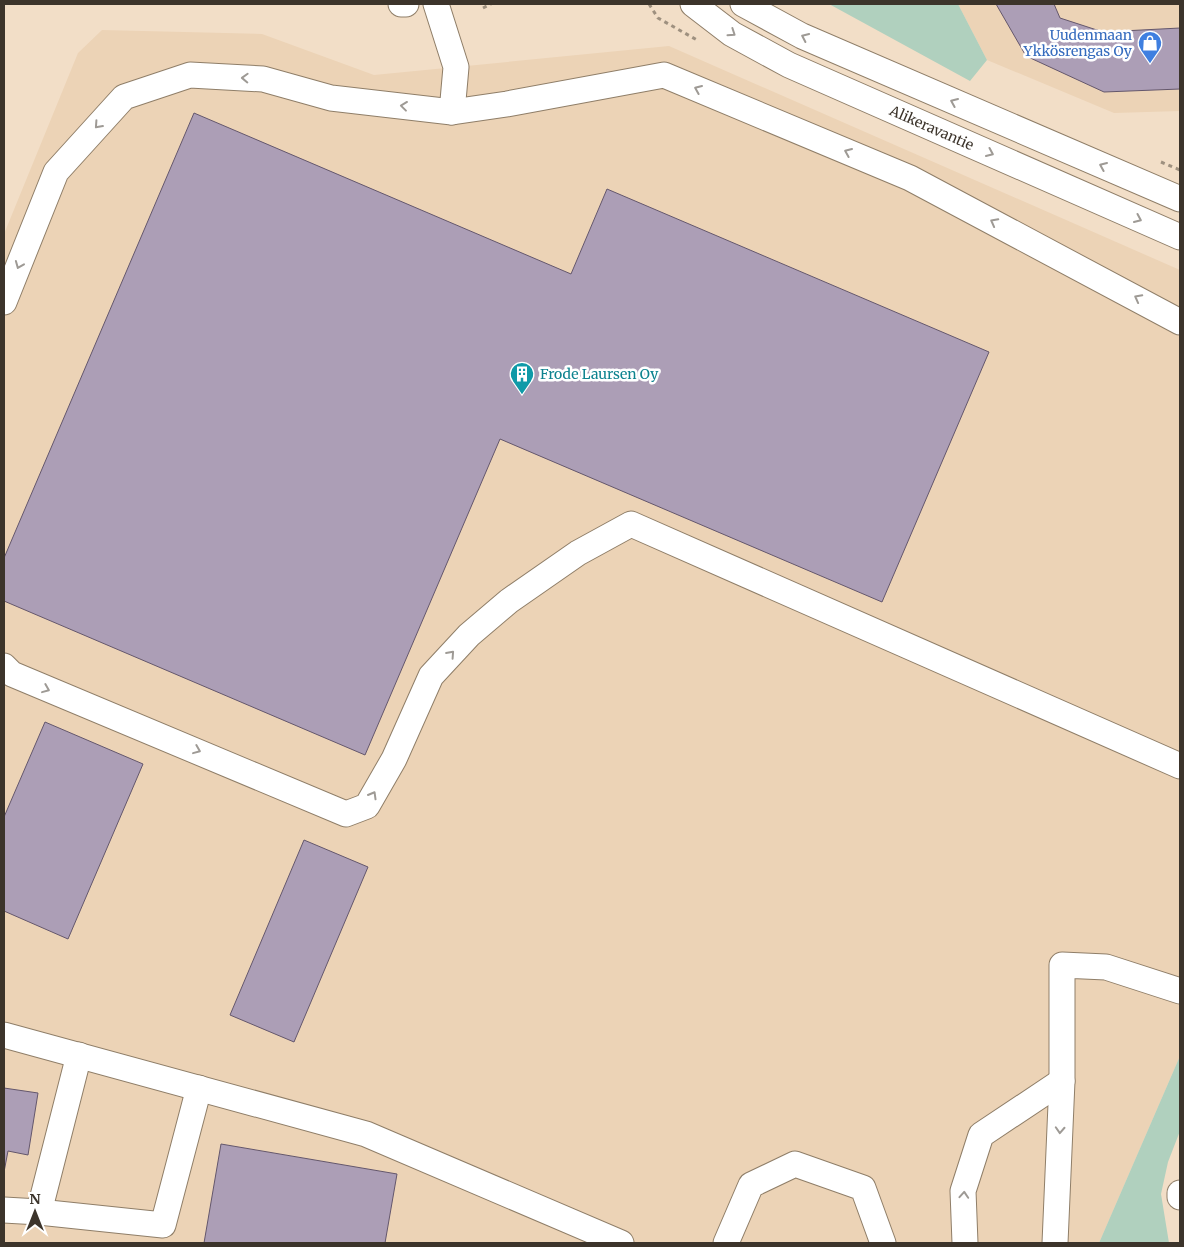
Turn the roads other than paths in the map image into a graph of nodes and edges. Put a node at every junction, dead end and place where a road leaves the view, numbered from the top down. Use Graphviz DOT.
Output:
graph roads {
  1 [pos="400,4"];
  2 [pos="406,4"];
  3 [pos="436,4"];
  4 [pos="693,4"];
  5 [pos="743,4"];
  6 [pos="452,112"];
  7 [pos="1180,199"];
  8 [pos="1180,237"];
  9 [pos="4,302"];
  10 [pos="1180,322"];
  11 [pos="4,666"];
  12 [pos="1180,766"];
  13 [pos="1180,991"];
  14 [pos="4,1034"];
  15 [pos="79,1055"];
  16 [pos="1062,1081"];
  17 [pos="199,1088"];
  18 [pos="1180,1193"];
  19 [pos="1180,1197"];
  20 [pos="4,1210"];
  21 [pos="39,1212"];
  22 [pos="621,1243"];
  23 [pos="726,1243"];
  24 [pos="883,1243"];
  25 [pos="965,1243"];
  26 [pos="1055,1243"];
  1 -- 2 [label="street"];
  3 -- 6 [label="street"];
  4 -- 8 [label="street, Alikeravantie, one-way"];
  7 -- 5 [label="street, one-way"];
  6 -- 9 [label="street, one-way"];
  10 -- 6 [label="street, one-way"];
  11 -- 12 [label="street, one-way"];
  13 -- 16 [label="street"];
  14 -- 15 [label="street"];
  15 -- 17 [label="street"];
  15 -- 21 [label="street"];
  25 -- 16 [label="street, one-way"];
  16 -- 26 [label="street, one-way"];
  17 -- 21 [label="street"];
  17 -- 22 [label="street"];
  18 -- 19 [label="street"];
  20 -- 21 [label="street"];
  23 -- 24 [label="street"];
}
